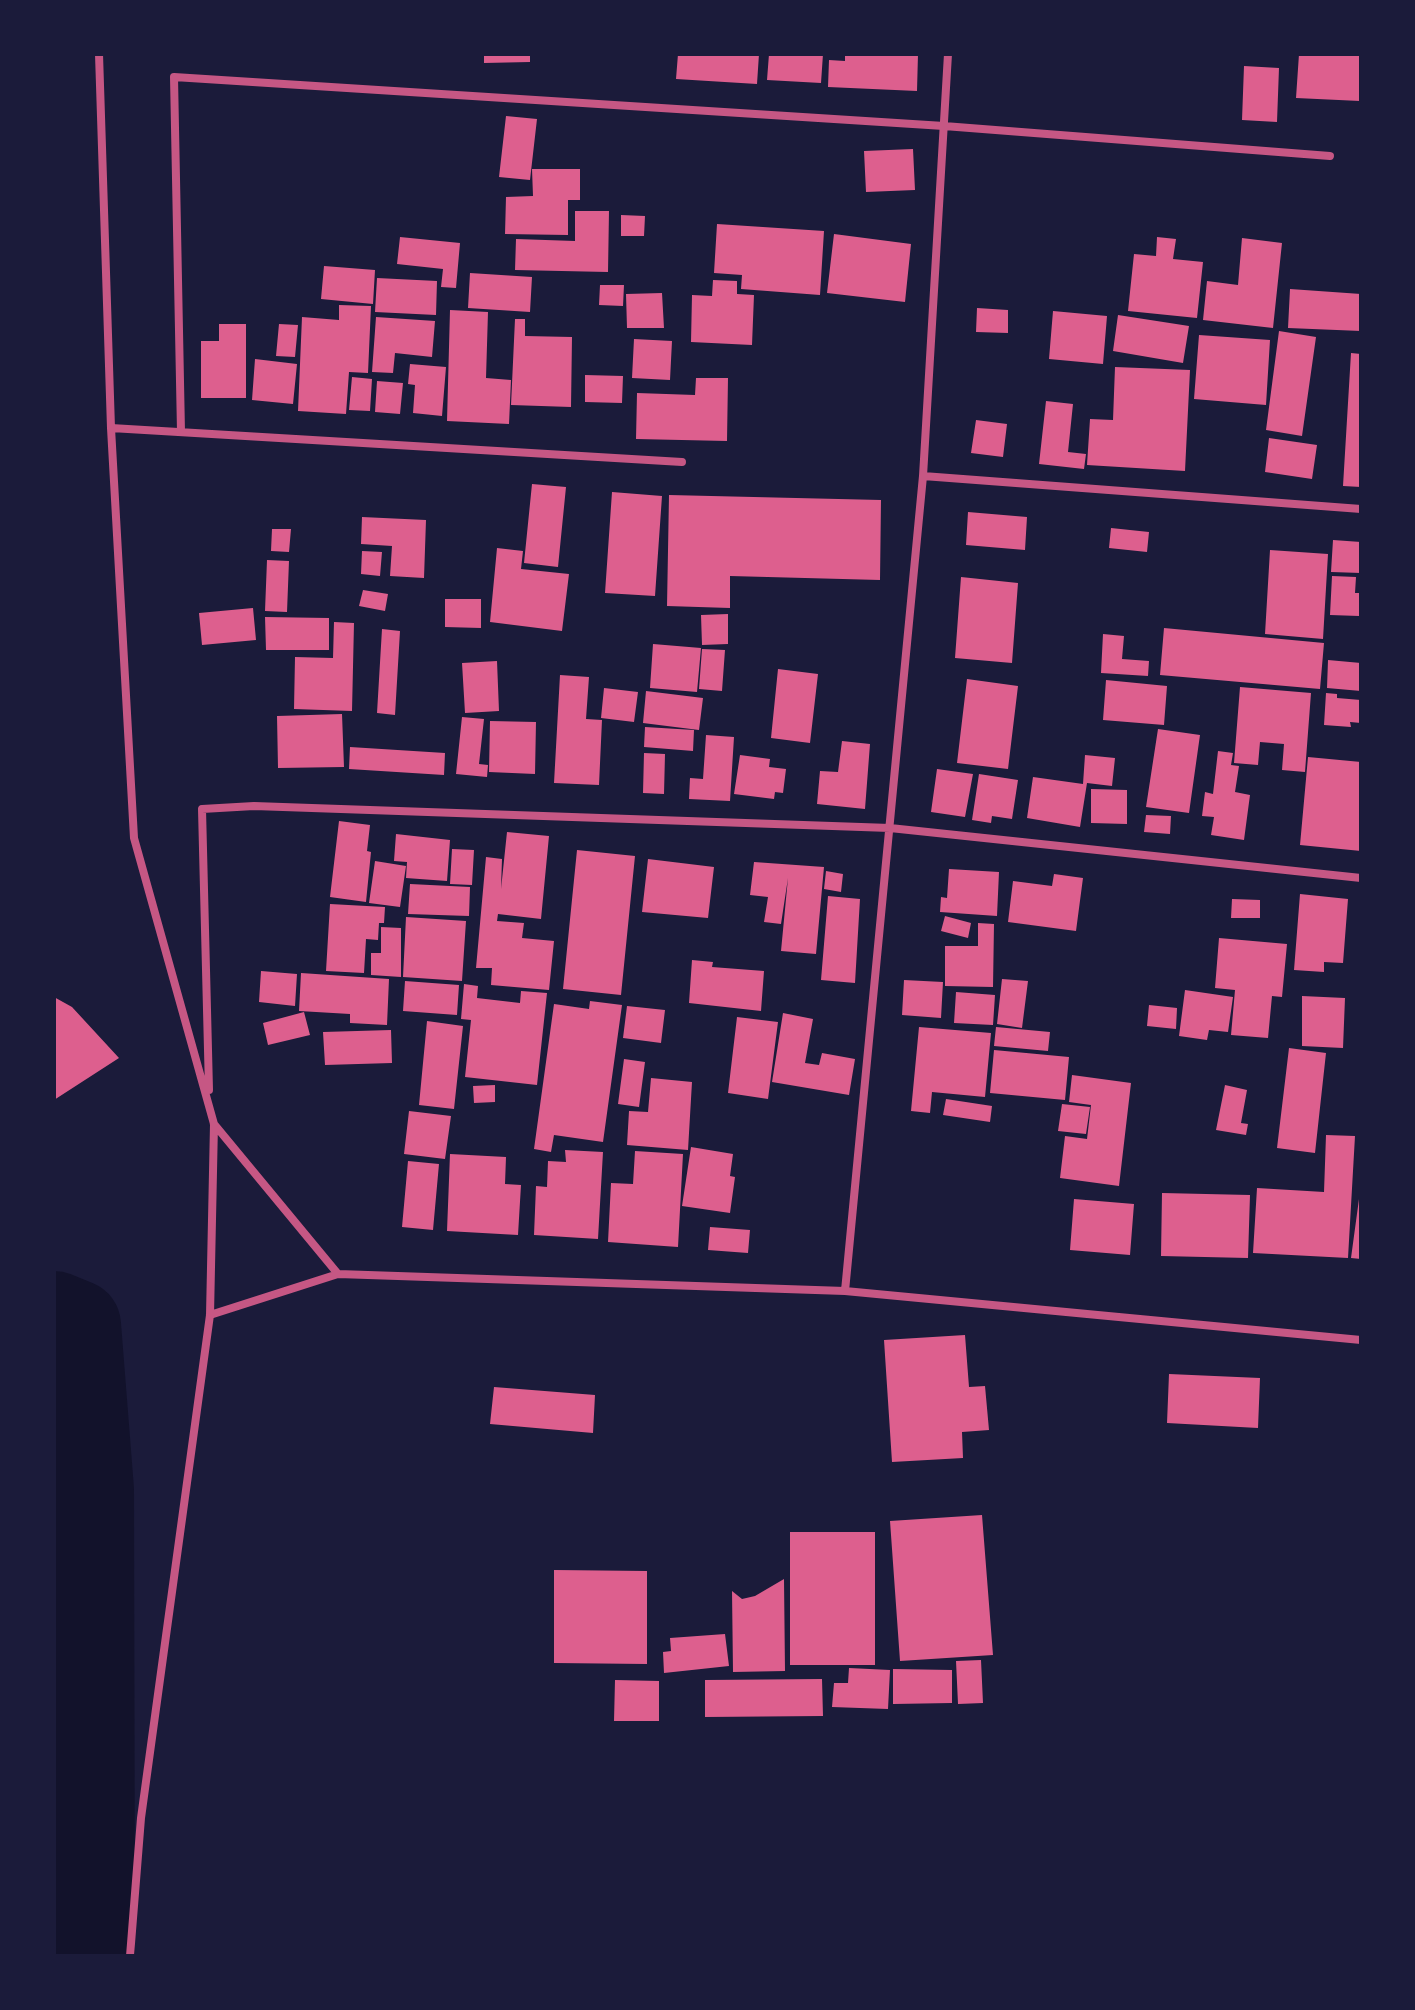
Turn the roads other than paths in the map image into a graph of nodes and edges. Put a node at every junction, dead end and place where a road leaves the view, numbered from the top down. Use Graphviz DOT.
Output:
graph roads {
  1 [pos="99,54"];
  2 [pos="948,54"];
  3 [pos="944,126"];
  4 [pos="1330,156"];
  5 [pos="111,428"];
  6 [pos="181,432"];
  7 [pos="682,462"];
  8 [pos="923,476"];
  9 [pos="1361,509"];
  10 [pos="890,828"];
  11 [pos="1361,878"];
  12 [pos="209,1103"];
  13 [pos="214,1124"];
  14 [pos="338,1274"];
  15 [pos="845,1291"];
  16 [pos="210,1315"];
  17 [pos="1361,1340"];
  18 [pos="130,1956"];
  1 -- 5 [label="street"];
  2 -- 3 [label="street"];
  3 -- 4 [label="street"];
  3 -- 6 [label="street"];
  3 -- 8 [label="street"];
  5 -- 6 [label="street"];
  5 -- 12 [label="street"];
  6 -- 7 [label="street"];
  8 -- 9 [label="street"];
  8 -- 10 [label="street"];
  10 -- 11 [label="street"];
  10 -- 12 [label="street"];
  10 -- 15 [label="street"];
  12 -- 13 [label="street"];
  13 -- 14 [label="street"];
  13 -- 16 [label="street"];
  14 -- 15 [label="street"];
  14 -- 16 [label="street"];
  15 -- 17 [label="street"];
  16 -- 18 [label="street"];
}
